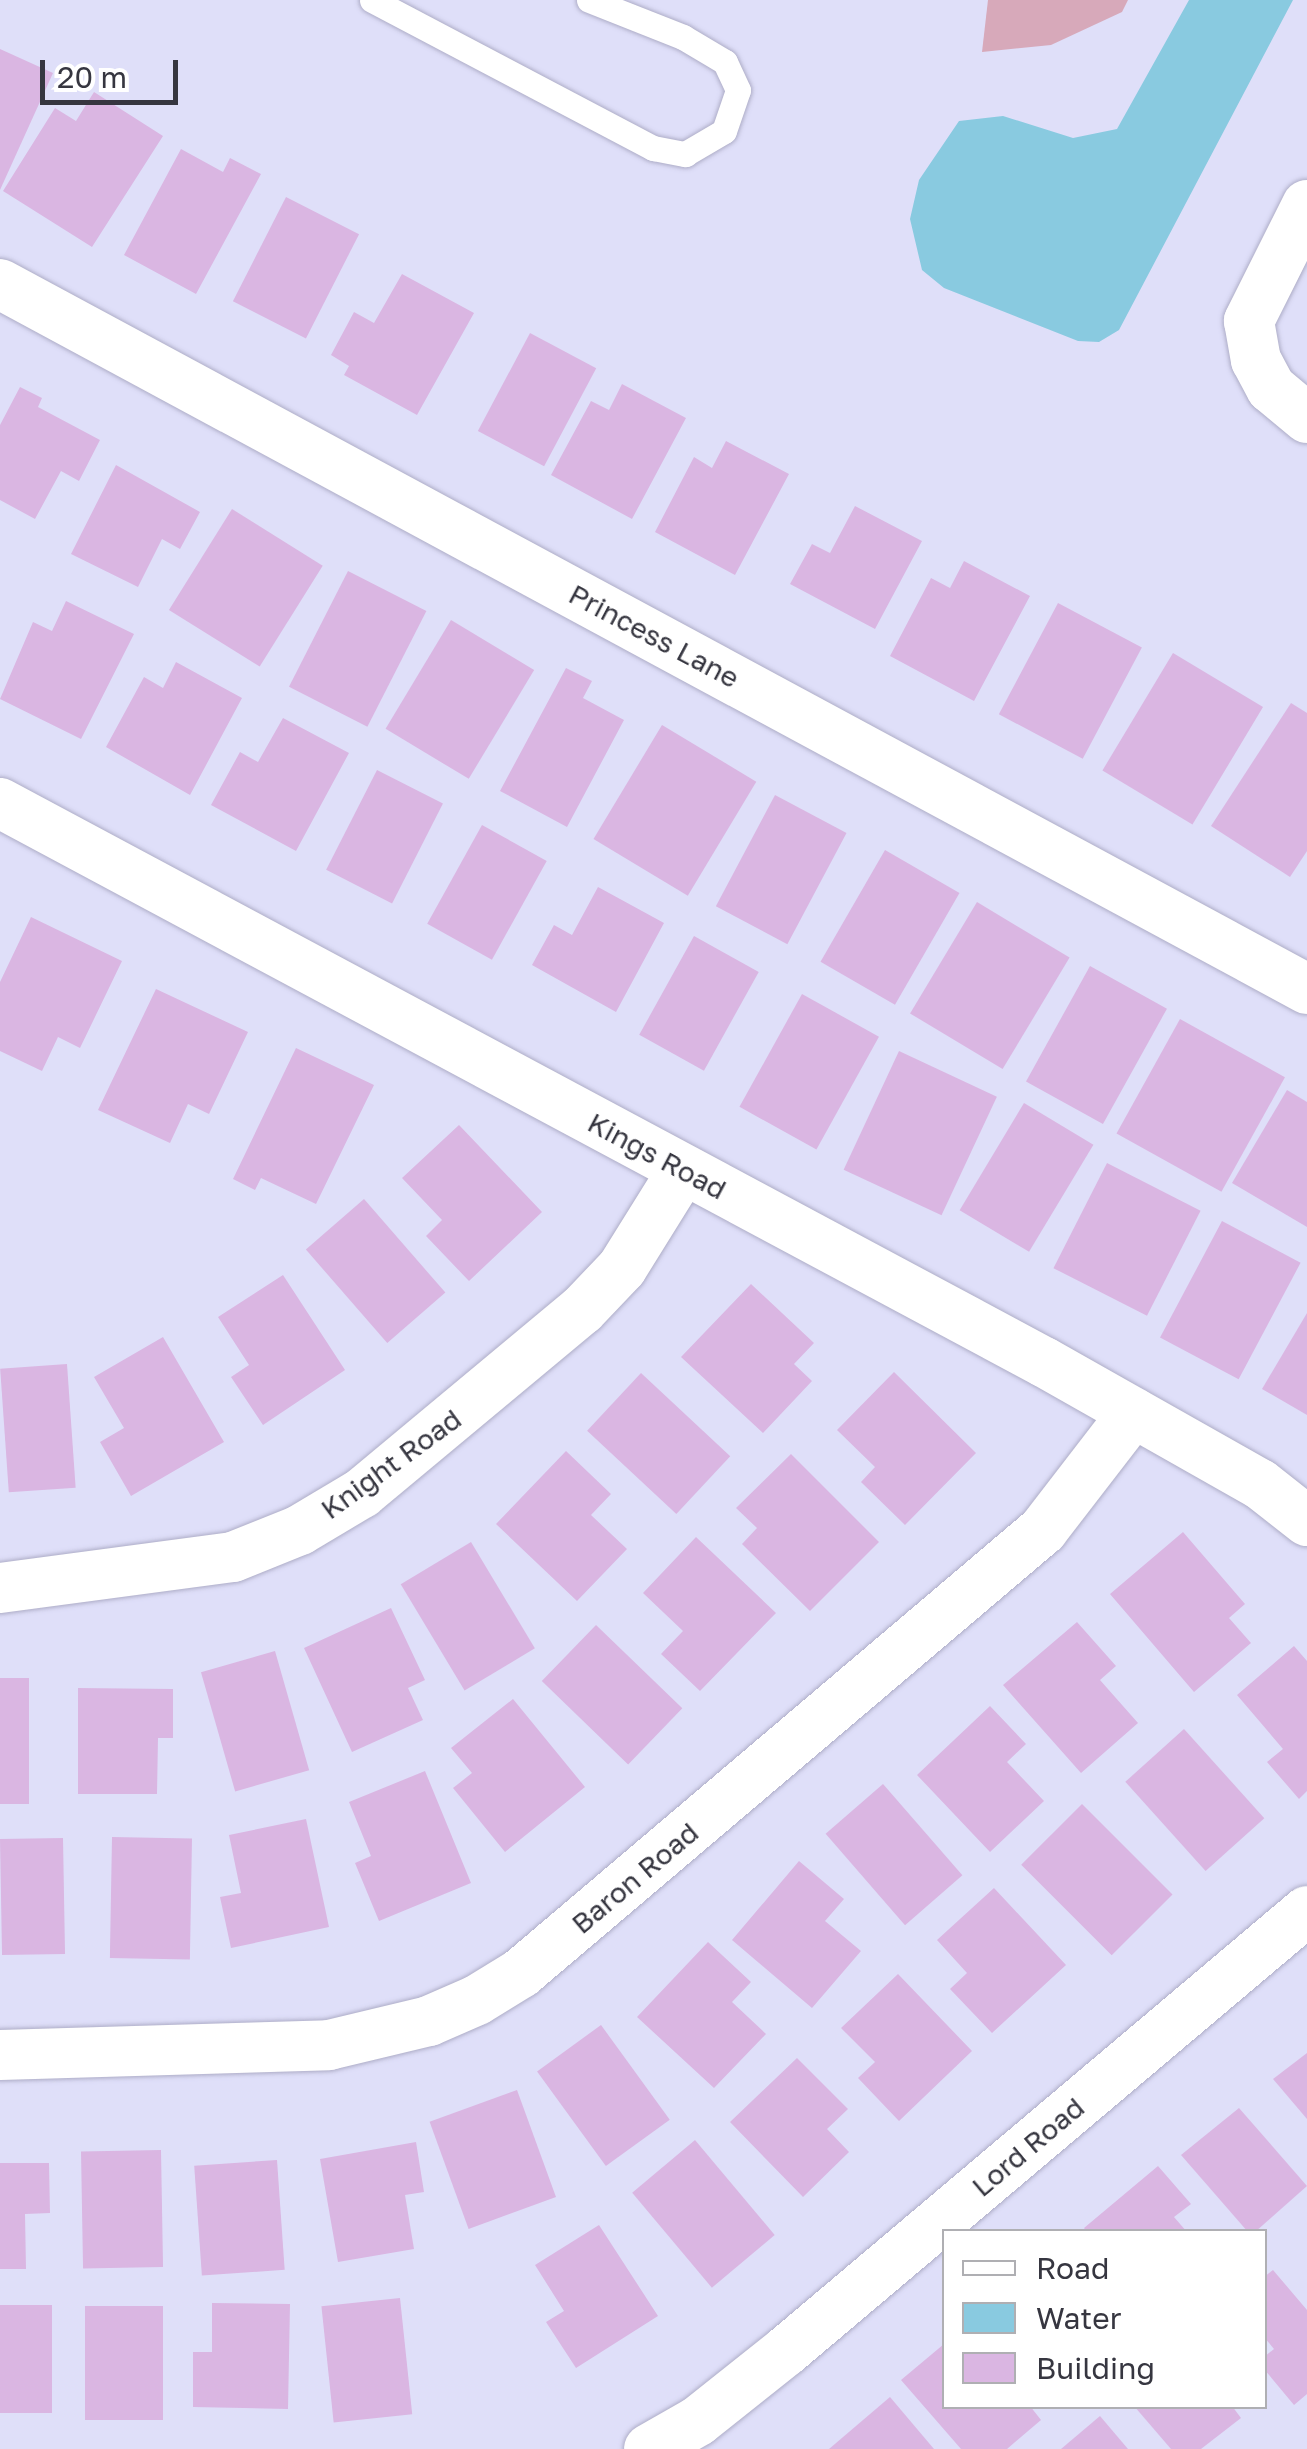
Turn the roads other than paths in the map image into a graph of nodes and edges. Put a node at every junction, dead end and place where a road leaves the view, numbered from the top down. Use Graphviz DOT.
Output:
graph roads {
  1 [pos="372,0"];
  2 [pos="589,0"];
  3 [pos="1307,206"];
  4 [pos="0,284"];
  5 [pos="1307,418"];
  6 [pos="0,803"];
  7 [pos="1307,989"];
  8 [pos="683,1170"];
  9 [pos="1133,1413"];
  10 [pos="1307,1521"];
  11 [pos="0,1588"];
  12 [pos="1307,1911"];
  13 [pos="0,2055"];
  14 [pos="649,2449"];
  1 -- 2 [label="lane"];
  3 -- 5 [label="street"];
  4 -- 7 [label="street, Princess Lane"];
  6 -- 8 [label="street, Kings Road"];
  8 -- 9 [label="street, Kings Road"];
  8 -- 11 [label="street, Knight Road"];
  9 -- 10 [label="street, Kings Road"];
  9 -- 13 [label="street, Baron Road"];
  12 -- 14 [label="street, Lord Road"];
}
